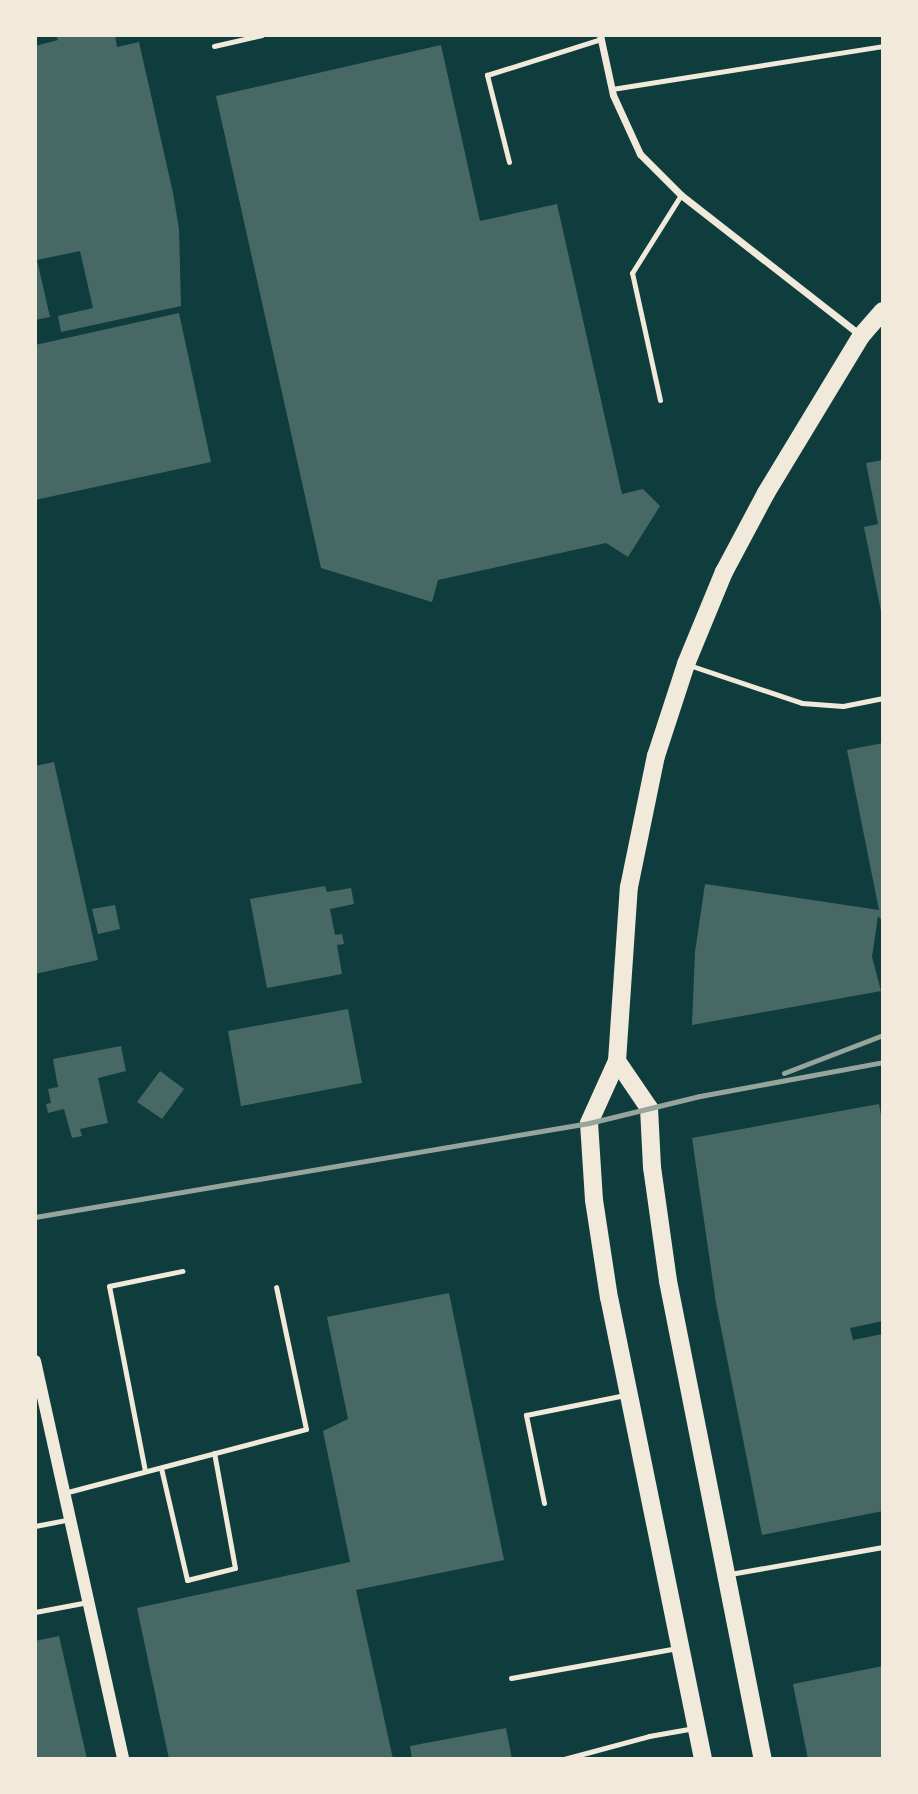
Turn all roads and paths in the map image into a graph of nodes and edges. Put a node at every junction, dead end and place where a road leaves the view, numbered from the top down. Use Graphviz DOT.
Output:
graph roads {
  1 [pos="262,35"];
  2 [pos="600,37"];
  3 [pos="214,46"];
  4 [pos="883,46"];
  5 [pos="612,89"];
  6 [pos="509,162"];
  7 [pos="681,195"];
  8 [pos="883,311"];
  9 [pos="861,336"];
  10 [pos="660,400"];
  11 [pos="686,664"];
  12 [pos="883,698"];
  13 [pos="617,1061"];
  14 [pos="182,1271"];
  15 [pos="276,1287"];
  16 [pos="35,1361"];
  17 [pos="628,1395"];
  18 [pos="215,1453"];
  19 [pos="161,1468"];
  20 [pos="145,1472"];
  21 [pos="64,1493"];
  22 [pos="544,1503"];
  23 [pos="70,1519"];
  24 [pos="35,1526"];
  25 [pos="883,1547"];
  26 [pos="727,1575"];
  27 [pos="88,1602"];
  28 [pos="35,1610"];
  29 [pos="680,1648"];
  30 [pos="511,1678"];
  31 [pos="696,1728"];
  32 [pos="123,1759"];
  33 [pos="564,1759"];
  34 [pos="703,1759"];
  35 [pos="763,1759"];
  1 -- 3 [label="lane"];
  2 -- 5 [label="street"];
  2 -- 6 [label="lane"];
  4 -- 5 [label="lane"];
  5 -- 7 [label="street"];
  7 -- 9 [label="street"];
  7 -- 10 [label="lane"];
  8 -- 9 [label="main road"];
  9 -- 11 [label="main road"];
  11 -- 12 [label="lane"];
  11 -- 13 [label="main road"];
  13 -- 17 [label="main road"];
  13 -- 26 [label="main road"];
  14 -- 20 [label="lane"];
  15 -- 18 [label="lane"];
  16 -- 21 [label="street"];
  17 -- 22 [label="lane"];
  17 -- 29 [label="main road"];
  18 -- 19 [label="lane"];
  18 -- 19 [label="lane"];
  19 -- 20 [label="lane"];
  20 -- 21 [label="lane"];
  21 -- 23 [label="street"];
  23 -- 24 [label="lane"];
  23 -- 27 [label="street"];
  25 -- 26 [label="lane"];
  26 -- 35 [label="main road"];
  27 -- 28 [label="lane"];
  27 -- 32 [label="street"];
  29 -- 30 [label="lane"];
  29 -- 31 [label="main road"];
  31 -- 33 [label="lane"];
  31 -- 34 [label="main road"];
}
